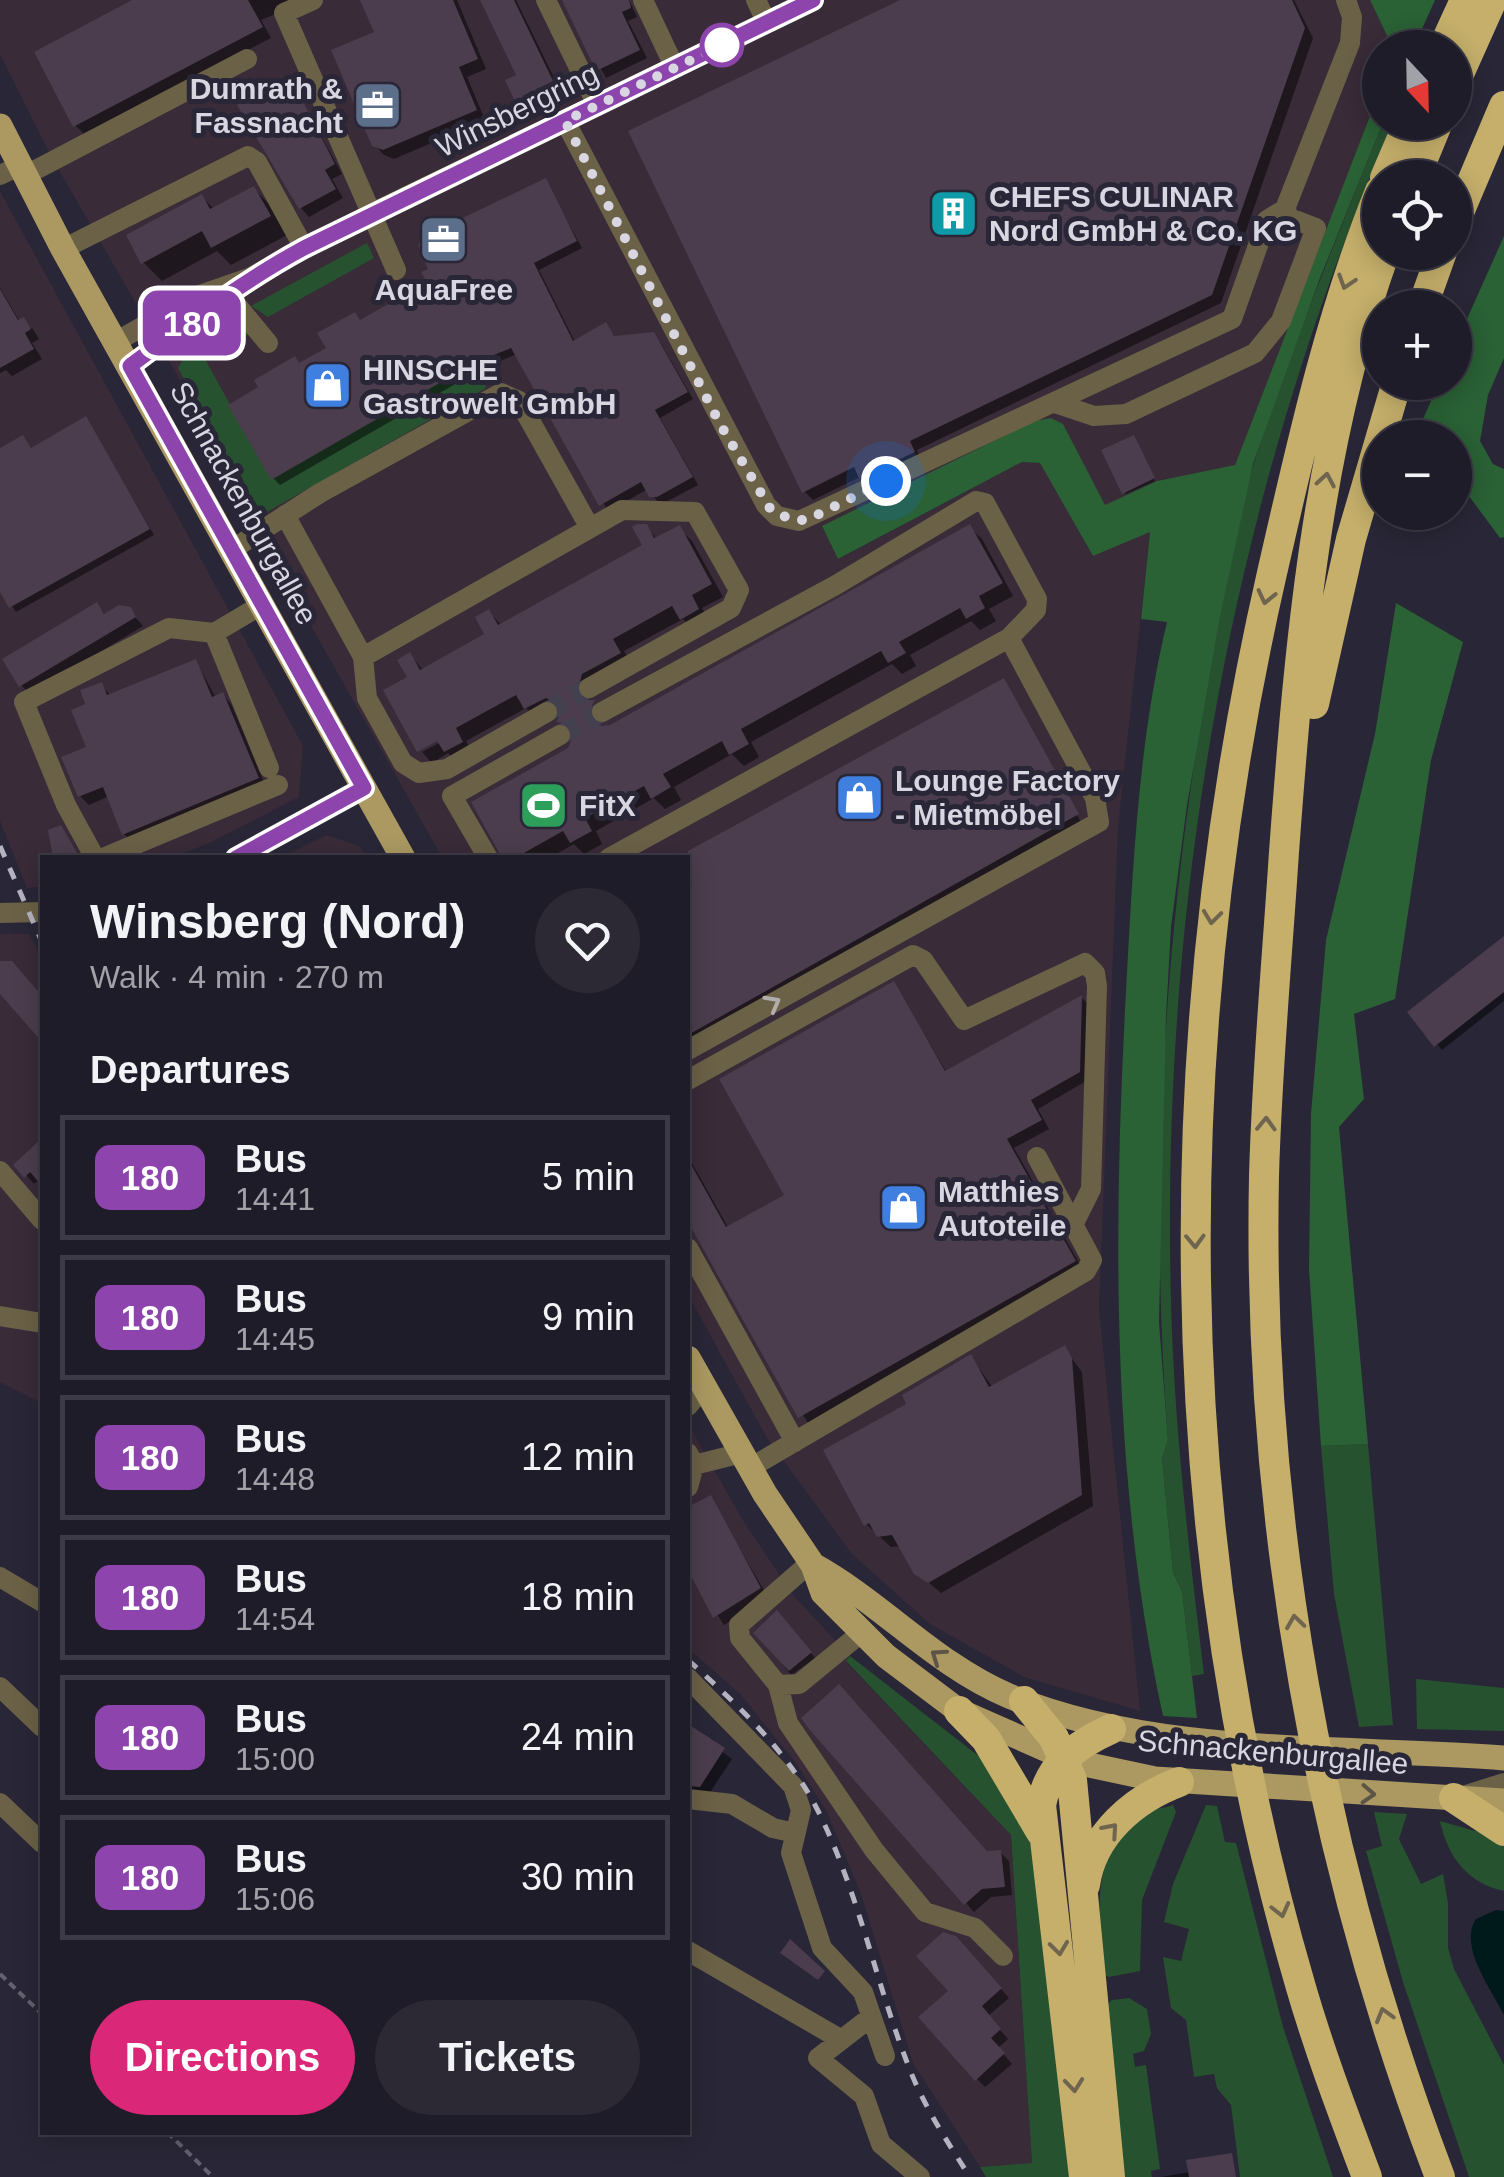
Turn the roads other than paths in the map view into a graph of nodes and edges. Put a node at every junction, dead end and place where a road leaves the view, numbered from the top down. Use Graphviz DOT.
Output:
graph roads {
  1 [pos="314,0"];
  2 [pos="546,0"];
  3 [pos="643,0"];
  4 [pos="756,0"];
  5 [pos="813,0"];
  6 [pos="1346,0"];
  7 [pos="1464,0"];
  8 [pos="1492,0"];
  9 [pos="766,22"];
  10 [pos="1451,30"];
  11 [pos="1472,45"];
  12 [pos="247,59"];
  13 [pos="675,68"];
  14 [pos="597,106"];
  15 [pos="1504,106"];
  16 [pos="565,121"];
  17 [pos="0,126"];
  18 [pos="14,172"];
  19 [pos="1472,182"];
  20 [pos="1286,208"];
  21 [pos="372,213"];
  22 [pos="1362,242"];
  23 [pos="304,248"];
  24 [pos="64,249"];
  25 [pos="396,270"];
  26 [pos="1381,270"];
  27 [pos="249,278"];
  28 [pos="230,297"];
  29 [pos="116,342"];
  30 [pos="268,342"];
  31 [pos="130,366"];
  32 [pos="1392,400"];
  33 [pos="1058,404"];
  34 [pos="285,516"];
  35 [pos="590,528"];
  36 [pos="234,549"];
  37 [pos="264,604"];
  38 [pos="214,634"];
  39 [pos="1008,638"];
  40 [pos="363,657"];
  41 [pos="589,688"];
  42 [pos="547,712"];
  43 [pos="602,712"];
  44 [pos="560,735"];
  45 [pos="364,788"];
  46 [pos="94,855"];
  47 [pos="109,855"];
  48 [pos="241,855"];
  49 [pos="401,855"];
  50 [pos="486,855"];
  51 [pos="615,855"];
  52 [pos="1282,890"];
  53 [pos="40,912"];
  54 [pos="0,913"];
  55 [pos="690,1049"];
  56 [pos="690,1079"];
  57 [pos="1037,1157"];
  58 [pos="0,1171"];
  59 [pos="40,1218"];
  60 [pos="1074,1225"];
  61 [pos="690,1252"];
  62 [pos="0,1316"];
  63 [pos="40,1323"];
  64 [pos="695,1390"];
  65 [pos="795,1442"];
  66 [pos="691,1459"];
  67 [pos="746,1460"];
  68 [pos="812,1563"];
  69 [pos="0,1576"];
  70 [pos="40,1601"];
  71 [pos="861,1633"];
  72 [pos="690,1680"];
  73 [pos="778,1685"];
  74 [pos="0,1687"];
  75 [pos="1024,1701"];
  76 [pos="959,1711"];
  77 [pos="40,1725"];
  78 [pos="1111,1729"];
  79 [pos="1064,1758"];
  80 [pos="1504,1758"];
  81 [pos="1179,1782"];
  82 [pos="1504,1783"];
  83 [pos="1454,1798"];
  84 [pos="690,1799"];
  85 [pos="1504,1800"];
  86 [pos="0,1803"];
  87 [pos="1504,1831"];
  88 [pos="795,1833"];
  89 [pos="1042,1833"];
  90 [pos="40,1841"];
  91 [pos="1082,1907"];
  92 [pos="690,1951"];
  93 [pos="1002,1956"];
  94 [pos="871,2017"];
  95 [pos="840,2039"];
  96 [pos="885,2056"];
  97 [pos="1414,2108"];
  98 [pos="1357,2162"];
  99 [pos="920,2177"];
  100 [pos="1084,2177"];
  101 [pos="1110,2177"];
  102 [pos="1367,2177"];
  103 [pos="1440,2177"];
  104 [pos="1452,2177"];
  1 -- 21 [label="street"];
  2 -- 14 [label="street"];
  3 -- 13 [label="street"];
  4 -- 9 [label="street"];
  5 -- 9 [label="street, Winsbergring"];
  6 -- 20 [label="street"];
  7 -- 10 [label="highway"];
  8 -- 11 [label="highway"];
  9 -- 13 [label="street, Winsbergring"];
  12 -- 18 [label="street"];
  13 -- 14 [label="street, Winsbergring"];
  14 -- 16 [label="street, Winsbergring"];
  15 -- 19 [label="highway"];
  16 -- 21 [label="street, Winsbergring"];
  16 -- 33 [label="street"];
  17 -- 18 [label="main road, Schnackenburgallee"];
  18 -- 24 [label="main road, Schnackenburgallee"];
  20 -- 33 [label="street"];
  20 -- 33 [label="street"];
  21 -- 23 [label="street, Winsbergring"];
  21 -- 25 [label="street"];
  22 -- 98 [label="highway, one-way"];
  23 -- 24 [label="street"];
  23 -- 27 [label="street, Winsbergring"];
  24 -- 29 [label="main road, Schnackenburgallee"];
  52 -- 26 [label="highway, one-way"];
  27 -- 28 [label="street, Winsbergring"];
  27 -- 29 [label="street, Winsbergring"];
  28 -- 30 [label="street"];
  28 -- 31 [label="street, Winsbergring"];
  29 -- 31 [label="main road, Schnackenburgallee"];
  31 -- 36 [label="main road, Schnackenburgallee"];
  32 -- 52 [label="highway"];
  34 -- 35 [label="street"];
  34 -- 36 [label="street"];
  34 -- 40 [label="street"];
  35 -- 40 [label="street"];
  35 -- 41 [label="street"];
  36 -- 37 [label="main road, Schnackenburgallee"];
  37 -- 38 [label="street"];
  37 -- 45 [label="main road, Schnackenburgallee"];
  38 -- 46 [label="street"];
  38 -- 47 [label="street"];
  39 -- 43 [label="street"];
  39 -- 51 [label="street"];
  55 -- 39 [label="street, one-way"];
  40 -- 42 [label="street"];
  44 -- 50 [label="street"];
  45 -- 48 [label="street"];
  45 -- 49 [label="main road, Schnackenburgallee"];
  97 -- 52 [label="highway, one-way"];
  53 -- 54 [label="street"];
  56 -- 60 [label="street"];
  57 -- 60 [label="street"];
  58 -- 59 [label="street"];
  60 -- 65 [label="street"];
  61 -- 65 [label="street"];
  62 -- 63 [label="street"];
  64 -- 67 [label="main road, Schnackenburgallee"];
  65 -- 67 [label="street"];
  66 -- 67 [label="street"];
  67 -- 68 [label="main road, Schnackenburgallee"];
  68 -- 71 [label="main road, Schnackenburgallee"];
  68 -- 73 [label="street"];
  75 -- 68 [label="main road, Schnackenburgallee, one-way"];
  69 -- 70 [label="street"];
  71 -- 73 [label="street"];
  71 -- 76 [label="main road, Schnackenburgallee"];
  72 -- 88 [label="street"];
  73 -- 93 [label="street"];
  74 -- 77 [label="street"];
  75 -- 78 [label="main road, Schnackenburgallee"];
  75 -- 79 [label="highway"];
  76 -- 79 [label="main road, Schnackenburgallee"];
  76 -- 89 [label="highway"];
  78 -- 79 [label="highway"];
  78 -- 80 [label="main road, Schnackenburgallee"];
  79 -- 81 [label="main road, Schnackenburgallee"];
  79 -- 89 [label="highway"];
  79 -- 91 [label="highway"];
  81 -- 83 [label="main road, Schnackenburgallee, one-way"];
  91 -- 81 [label="highway, one-way"];
  82 -- 83 [label="street"];
  83 -- 85 [label="main road, Schnackenburgallee"];
  83 -- 87 [label="highway"];
  84 -- 88 [label="street"];
  86 -- 90 [label="street"];
  88 -- 94 [label="street"];
  89 -- 100 [label="highway, one-way"];
  91 -- 101 [label="highway"];
  92 -- 95 [label="street"];
  94 -- 95 [label="street"];
  94 -- 96 [label="street"];
  95 -- 99 [label="street"];
  97 -- 103 [label="highway"];
  97 -- 104 [label="highway"];
  98 -- 102 [label="highway"];
}
